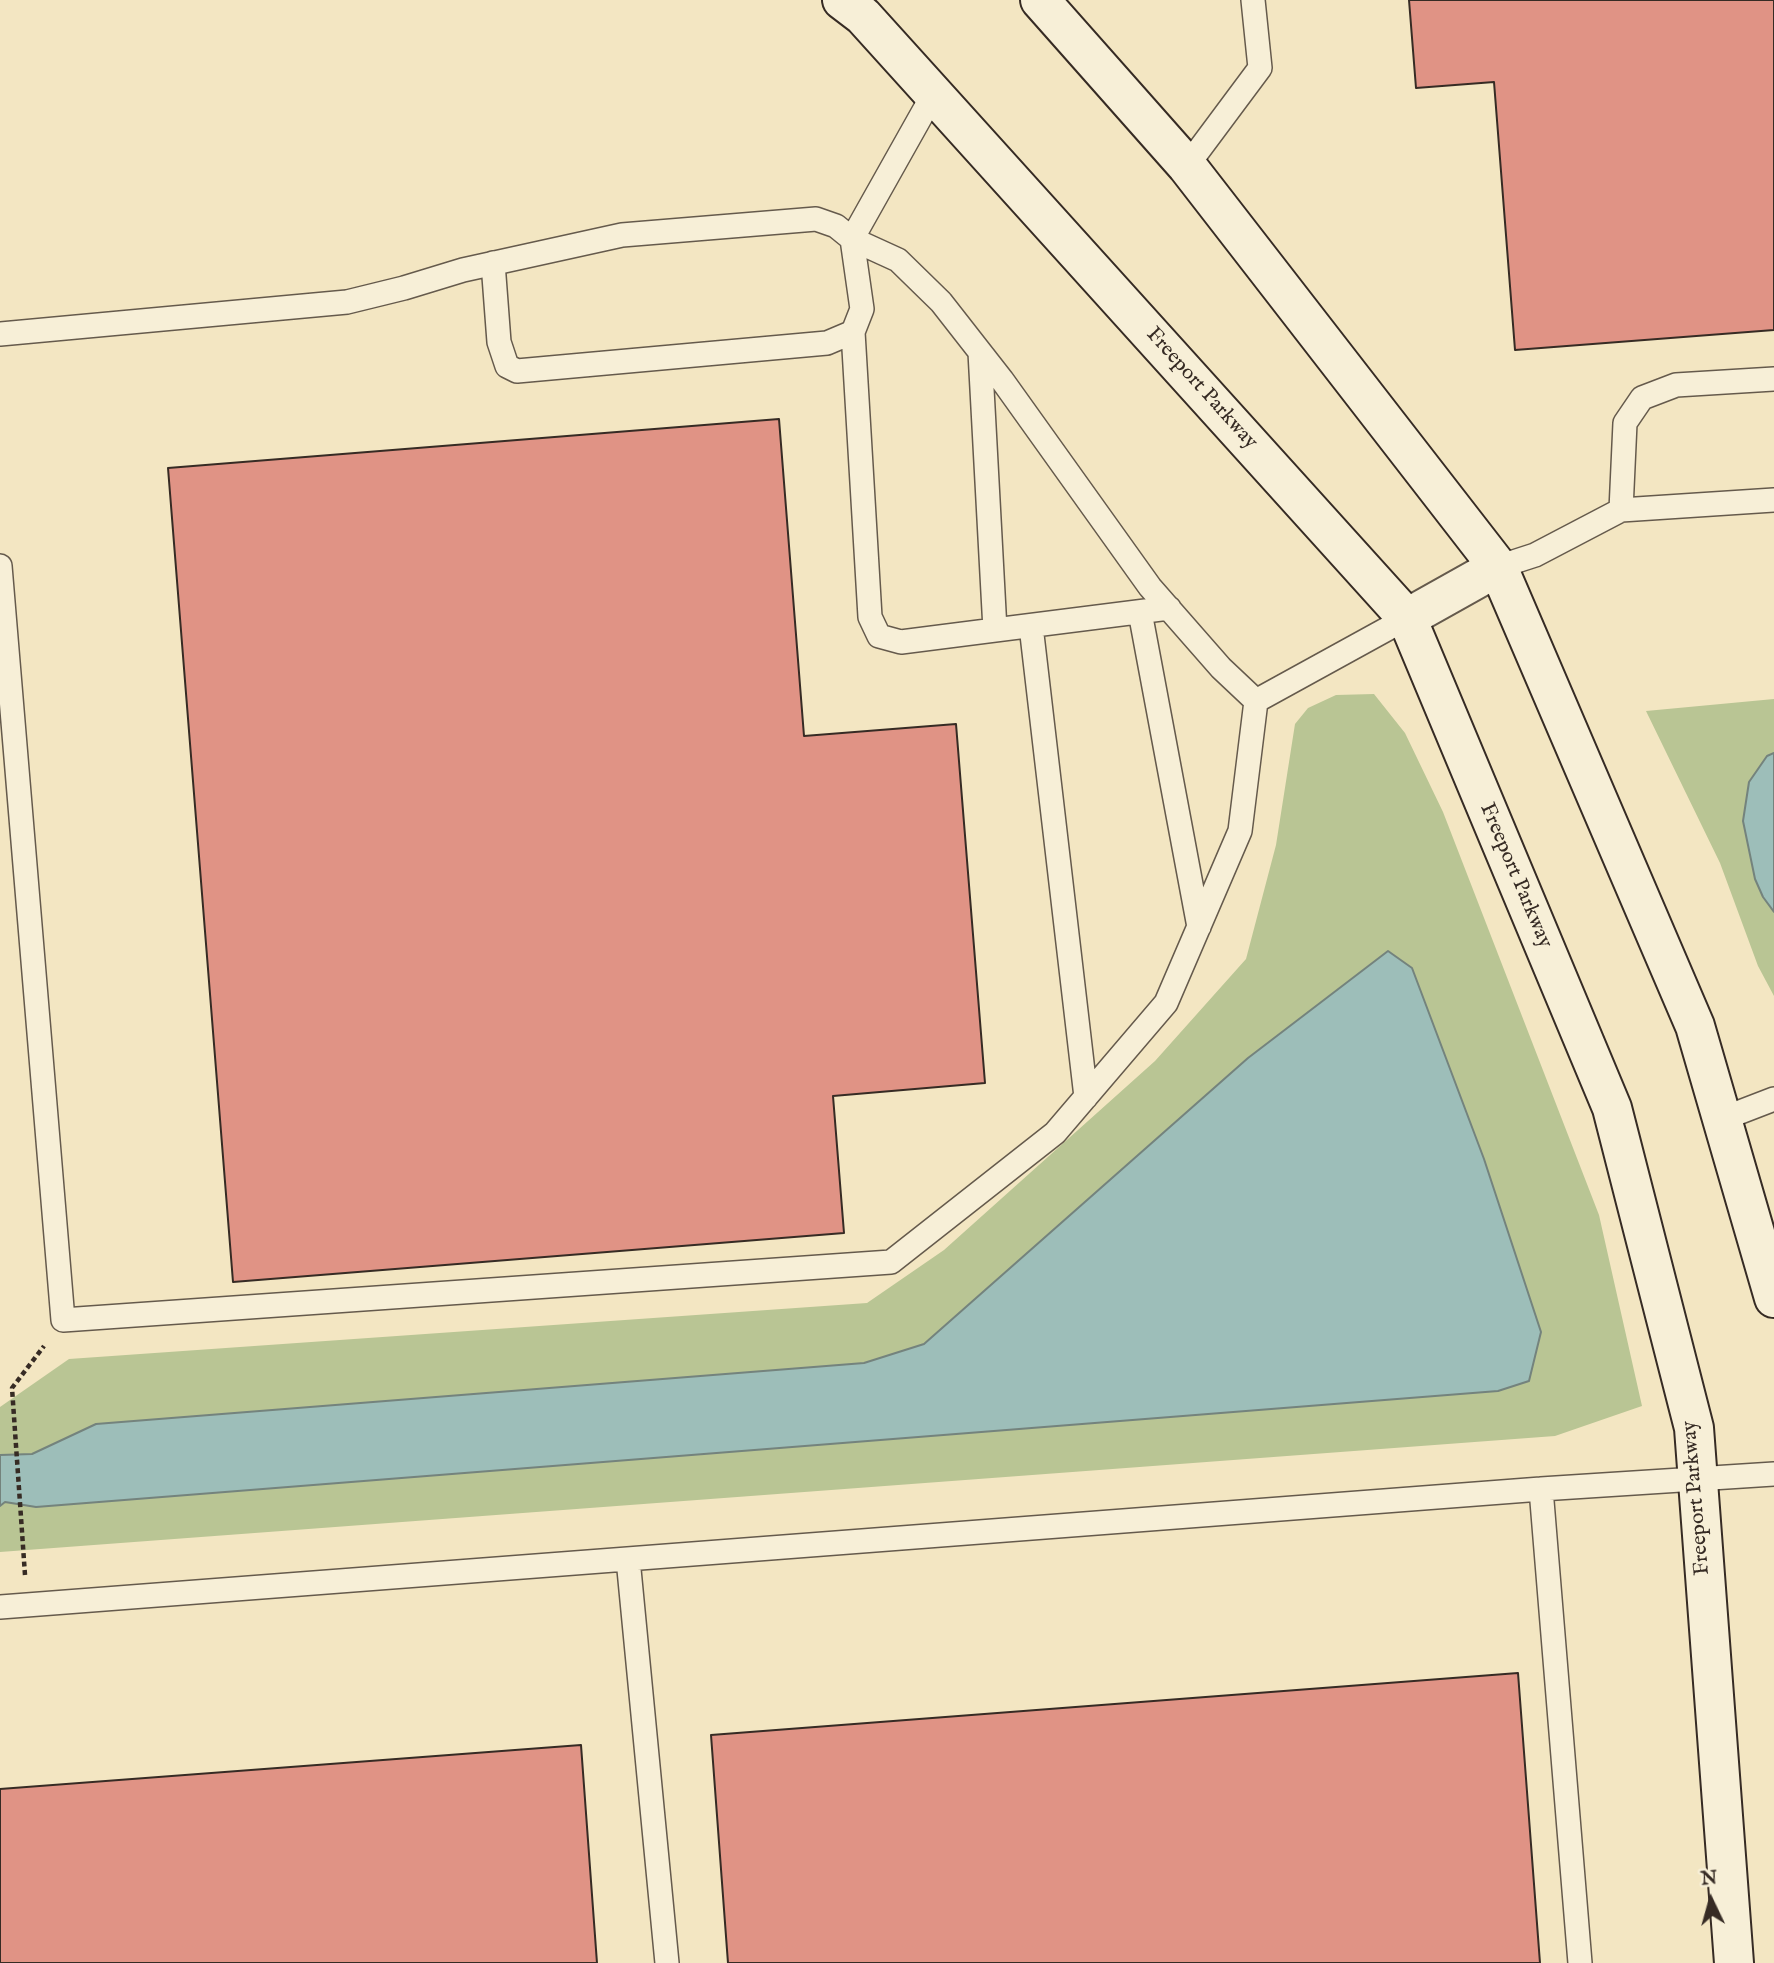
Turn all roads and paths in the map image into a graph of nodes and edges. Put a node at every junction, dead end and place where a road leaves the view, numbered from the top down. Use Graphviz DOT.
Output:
graph roads {
  1 [pos="842,0"];
  2 [pos="1040,0"];
  3 [pos="1253,0"];
  4 [pos="933,93"];
  5 [pos="1186,166"];
  6 [pos="852,239"];
  7 [pos="493,263"];
  8 [pos="853,332"];
  9 [pos="0,334"];
  10 [pos="980,352"];
  11 [pos="1774,379"];
  12 [pos="1774,500"];
  13 [pos="1622,510"];
  14 [pos="0,566"];
  15 [pos="1498,566"];
  16 [pos="1169,608"];
  17 [pos="1140,612"];
  18 [pos="1407,618"];
  19 [pos="1031,626"];
  20 [pos="995,630"];
  21 [pos="1256,701"];
  22 [pos="1199,927"];
  23 [pos="1086,1097"];
  24 [pos="1774,1099"];
  25 [pos="1722,1119"];
  26 [pos="1774,1298"];
  27 [pos="63,1320"];
  28 [pos="1774,1474"];
  29 [pos="1698,1478"];
  30 [pos="1541,1489"];
  31 [pos="23,1556"];
  32 [pos="628,1559"];
  33 [pos="0,1607"];
  34 [pos="667,1963"];
  35 [pos="1580,1963"];
  36 [pos="1734,1963"];
  1 -- 4 [label="main road, Freeport Parkway"];
  2 -- 5 [label="main road"];
  3 -- 5 [label="lane"];
  4 -- 6 [label="lane"];
  4 -- 18 [label="main road, Freeport Parkway"];
  5 -- 15 [label="main road"];
  6 -- 7 [label="lane"];
  6 -- 8 [label="lane"];
  6 -- 10 [label="lane"];
  7 -- 8 [label="lane"];
  7 -- 9 [label="lane"];
  8 -- 20 [label="lane"];
  10 -- 16 [label="lane"];
  10 -- 20 [label="lane"];
  11 -- 13 [label="lane"];
  12 -- 13 [label="lane"];
  13 -- 15 [label="lane"];
  14 -- 27 [label="lane"];
  15 -- 18 [label="main road"];
  15 -- 25 [label="main road"];
  16 -- 17 [label="lane"];
  16 -- 21 [label="lane"];
  17 -- 19 [label="lane"];
  17 -- 22 [label="lane"];
  18 -- 21 [label="lane"];
  18 -- 29 [label="main road, Freeport Parkway"];
  19 -- 20 [label="lane"];
  19 -- 23 [label="lane"];
  21 -- 22 [label="lane"];
  22 -- 23 [label="lane"];
  23 -- 27 [label="lane"];
  24 -- 25 [label="lane"];
  25 -- 26 [label="main road"];
  27 -- 31 [label="path"];
  28 -- 29 [label="lane"];
  29 -- 30 [label="lane"];
  29 -- 36 [label="main road, Freeport Parkway"];
  30 -- 32 [label="lane"];
  30 -- 35 [label="lane"];
  32 -- 33 [label="lane"];
  32 -- 34 [label="lane"];
}
